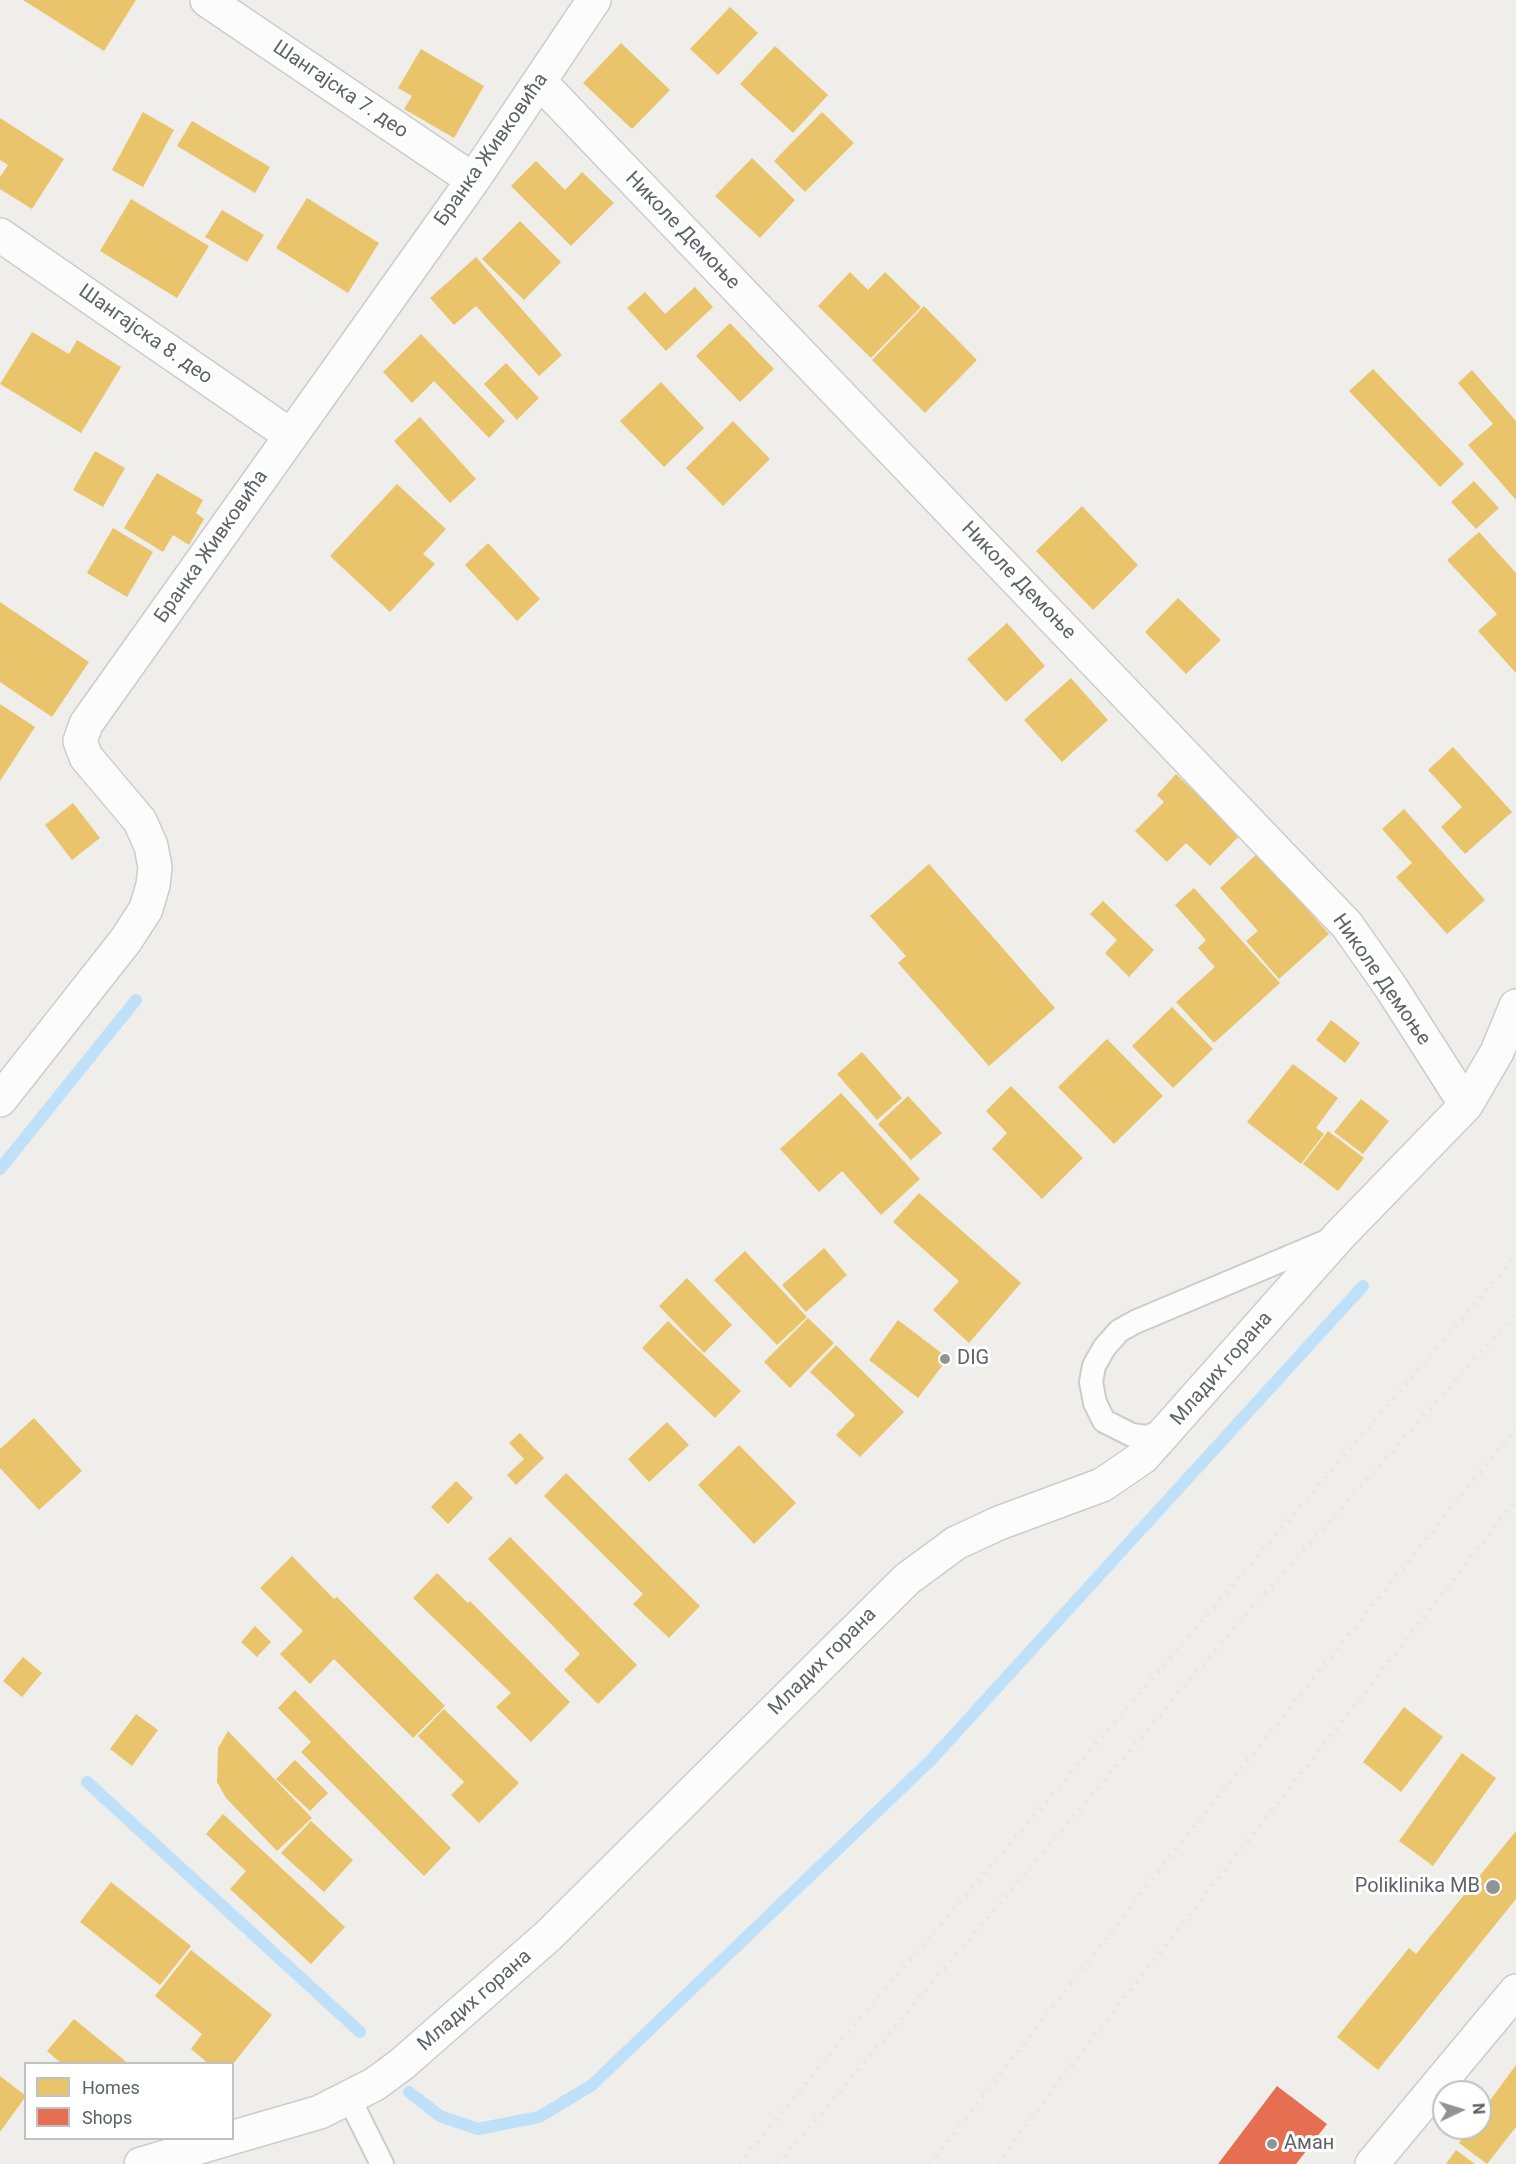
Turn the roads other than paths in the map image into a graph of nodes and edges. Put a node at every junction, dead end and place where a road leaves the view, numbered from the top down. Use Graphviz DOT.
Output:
graph roads {
  1 [pos="207,0"];
  2 [pos="594,0"];
  3 [pos="540,82"];
  4 [pos="473,180"];
  5 [pos="0,235"];
  6 [pos="290,435"];
  7 [pos="1516,1005"];
  8 [pos="0,1100"];
  9 [pos="1466,1105"];
  10 [pos="1339,1236"];
  11 [pos="1175,1423"];
  12 [pos="1516,1991"];
  13 [pos="349,2098"];
  14 [pos="234,2138"];
  15 [pos="228,2140"];
  16 [pos="141,2164"];
  17 [pos="382,2164"];
  18 [pos="1372,2164"];
  1 -- 4 [label="street, Шангајска 7. део"];
  2 -- 3 [label="street, Бранка Живковића"];
  3 -- 4 [label="street, Бранка Живковића"];
  3 -- 9 [label="street, Николе Демоње"];
  4 -- 6 [label="street, Бранка Живковића"];
  5 -- 6 [label="street, Шангајска 8. део"];
  6 -- 8 [label="street, Бранка Живковића"];
  7 -- 9 [label="street, Младих горана"];
  9 -- 10 [label="street, Младих горана"];
  10 -- 11 [label="street, Младих горана"];
  10 -- 11 [label="lane"];
  11 -- 13 [label="street, Младих горана"];
  12 -- 18 [label="street"];
  13 -- 14 [label="street, Младих горана"];
  13 -- 17 [label="lane"];
  15 -- 16 [label="street, Младих горана"];
}
